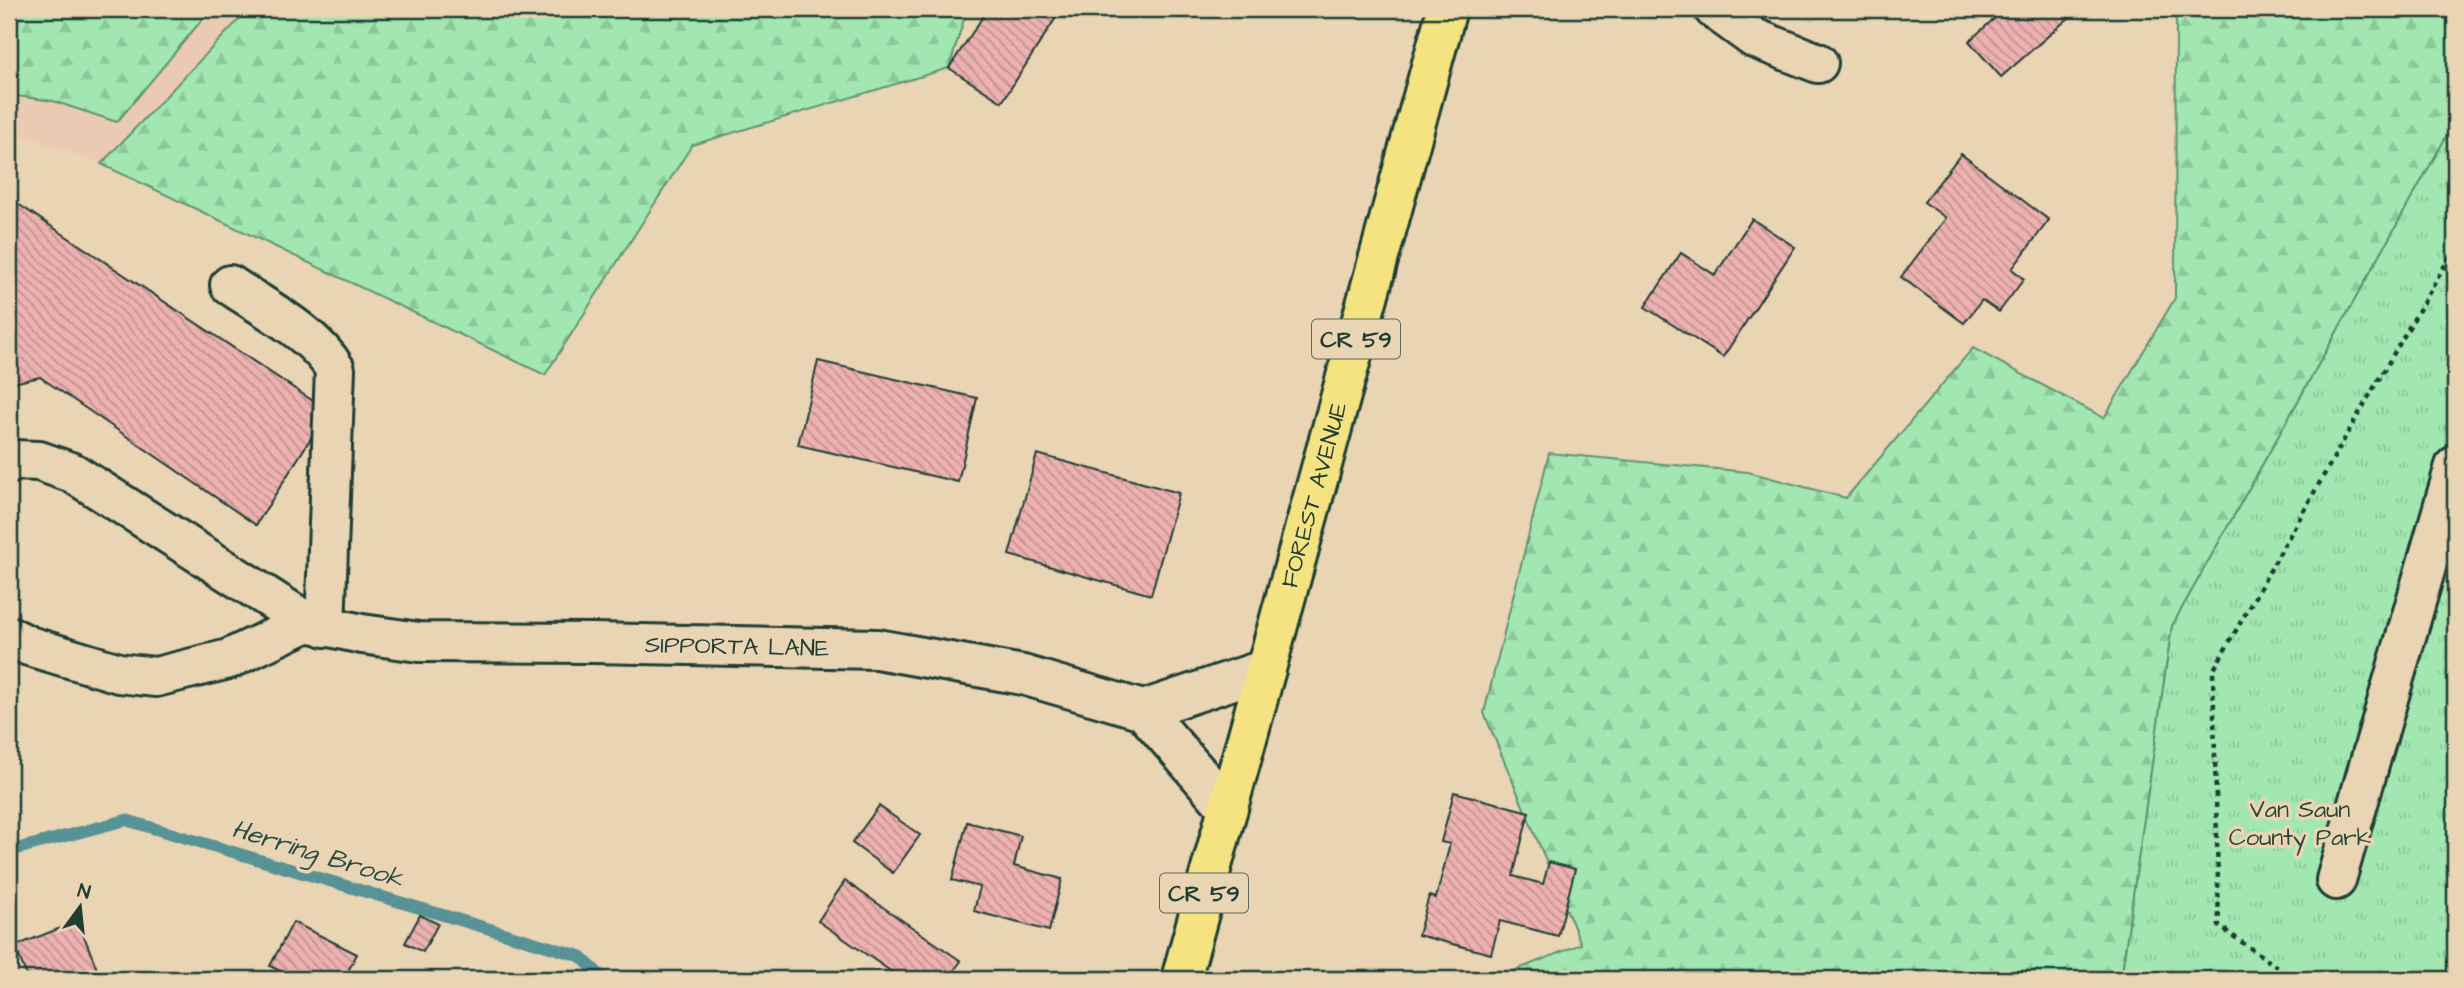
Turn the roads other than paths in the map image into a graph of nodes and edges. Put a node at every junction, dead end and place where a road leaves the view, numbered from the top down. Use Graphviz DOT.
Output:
graph roads {
  1 [pos="1447,9"];
  2 [pos="1714,9"];
  3 [pos="1818,63"];
  4 [pos="230,285"];
  5 [pos="9,464"];
  6 [pos="2455,466"];
  7 [pos="316,624"];
  8 [pos="9,635"];
  9 [pos="1266,669"];
  10 [pos="1143,710"];
  11 [pos="1228,808"];
  12 [pos="2336,880"];
  13 [pos="1181,979"];
  1 -- 9 [label="main road, FOREST AVENUE / CR 59"];
  2 -- 3 [label="street"];
  4 -- 7 [label="street"];
  5 -- 7 [label="street"];
  6 -- 12 [label="street"];
  7 -- 8 [label="street"];
  7 -- 10 [label="street, SIPPORTA LANE"];
  9 -- 10 [label="street"];
  9 -- 11 [label="main road, FOREST AVENUE / CR 59"];
  10 -- 11 [label="street"];
  11 -- 13 [label="main road, FOREST AVENUE / CR 59"];
}
